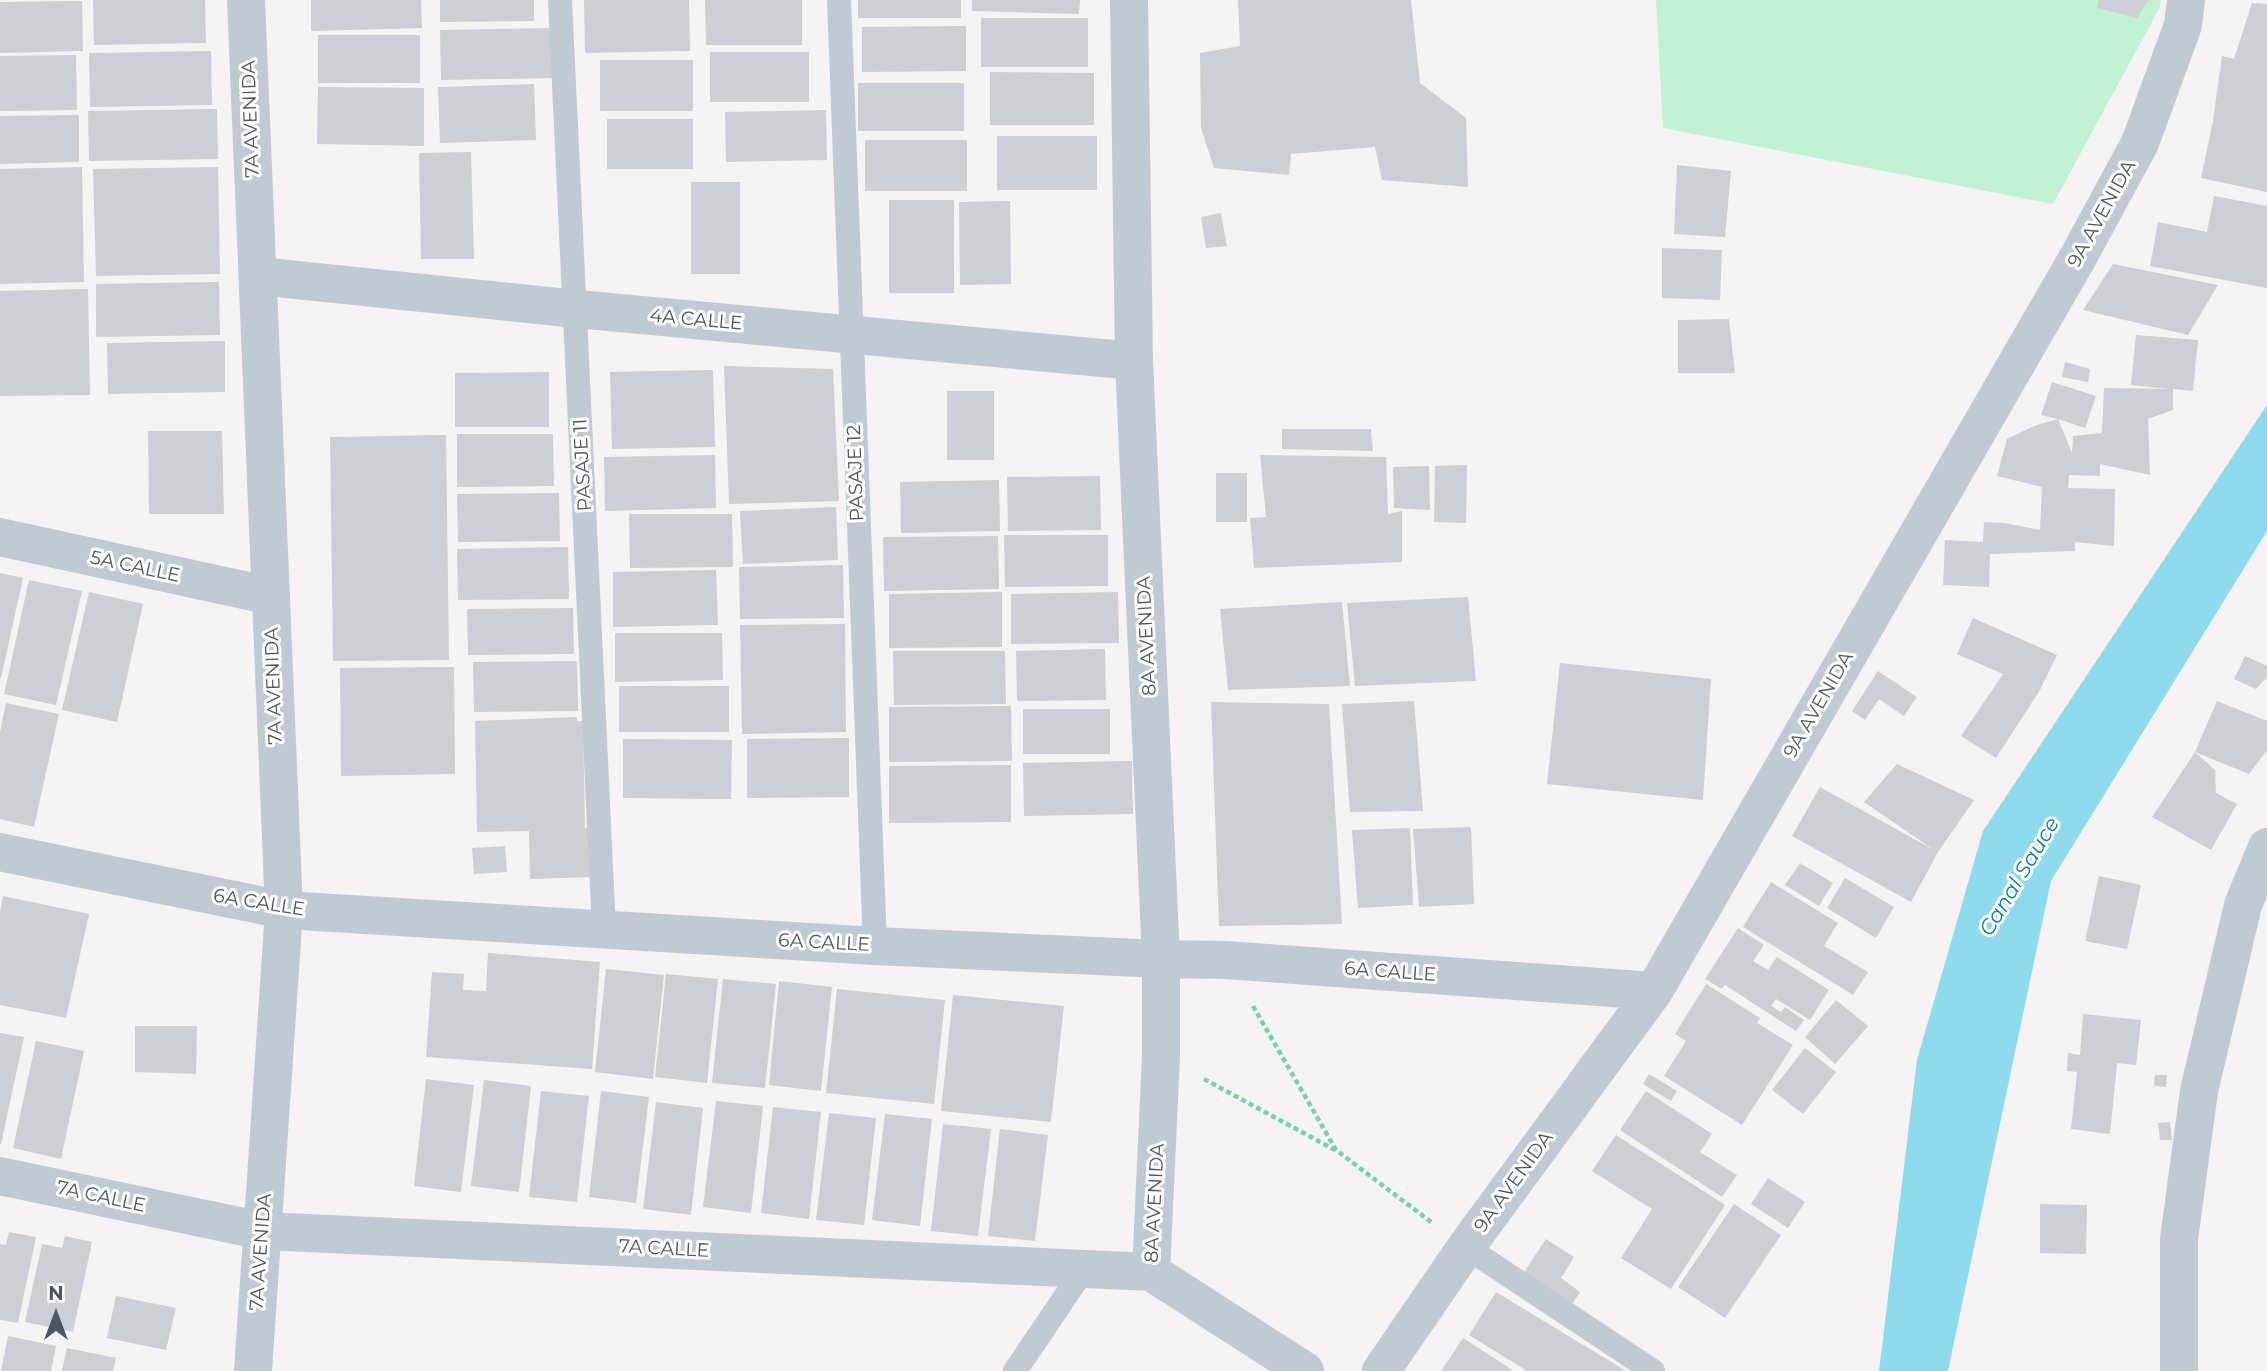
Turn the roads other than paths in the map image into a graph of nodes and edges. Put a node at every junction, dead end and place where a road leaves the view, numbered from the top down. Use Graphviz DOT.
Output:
graph roads {
  1 [pos="246,0"];
  2 [pos="560,0"];
  3 [pos="839,0"];
  4 [pos="1129,0"];
  5 [pos="2186,0"];
  6 [pos="258,276"];
  7 [pos="577,309"];
  8 [pos="850,333"];
  9 [pos="1135,361"];
  10 [pos="0,537"];
  11 [pos="271,596"];
  12 [pos="2267,847"];
  13 [pos="0,852"];
  14 [pos="284,910"];
  15 [pos="604,930"];
  16 [pos="875,946"];
  17 [pos="1161,959"];
  18 [pos="1654,992"];
  19 [pos="0,1176"];
  20 [pos="263,1231"];
  21 [pos="1466,1247"];
  22 [pos="1084,1269"];
  23 [pos="1151,1272"];
  24 [pos="253,1371"];
  25 [pos="1015,1371"];
  26 [pos="1305,1371"];
  27 [pos="1381,1371"];
  28 [pos="1653,1371"];
  29 [pos="2179,1371"];
  1 -- 6 [label="street, 7A AVENIDA"];
  2 -- 7 [label="lane, PASAJE 11"];
  3 -- 8 [label="lane, PASAJE 12"];
  4 -- 9 [label="street, 8A AVENIDA"];
  5 -- 18 [label="street, 9A AVENIDA"];
  6 -- 7 [label="street, 4A CALLE"];
  6 -- 11 [label="street, 7A AVENIDA"];
  7 -- 8 [label="street, 4A CALLE"];
  7 -- 15 [label="lane, PASAJE 11"];
  8 -- 9 [label="street, 4A CALLE"];
  8 -- 16 [label="lane, PASAJE 12"];
  9 -- 17 [label="street, 8A AVENIDA"];
  10 -- 11 [label="street, 5A CALLE"];
  11 -- 14 [label="street, 7A AVENIDA"];
  12 -- 29 [label="street"];
  13 -- 14 [label="street, 6A CALLE"];
  14 -- 15 [label="street, 6A CALLE"];
  14 -- 20 [label="street, 7A AVENIDA"];
  15 -- 16 [label="street, 6A CALLE"];
  16 -- 17 [label="street, 6A CALLE"];
  17 -- 18 [label="street, 6A CALLE"];
  17 -- 23 [label="street, 8A AVENIDA"];
  18 -- 21 [label="street, 9A AVENIDA"];
  19 -- 20 [label="street, 7A CALLE"];
  20 -- 22 [label="street, 7A CALLE"];
  20 -- 24 [label="street, 7A AVENIDA"];
  21 -- 27 [label="street, 9A AVENIDA"];
  21 -- 28 [label="lane"];
  22 -- 23 [label="street, 7A CALLE"];
  22 -- 25 [label="lane"];
  23 -- 26 [label="street"];
}
